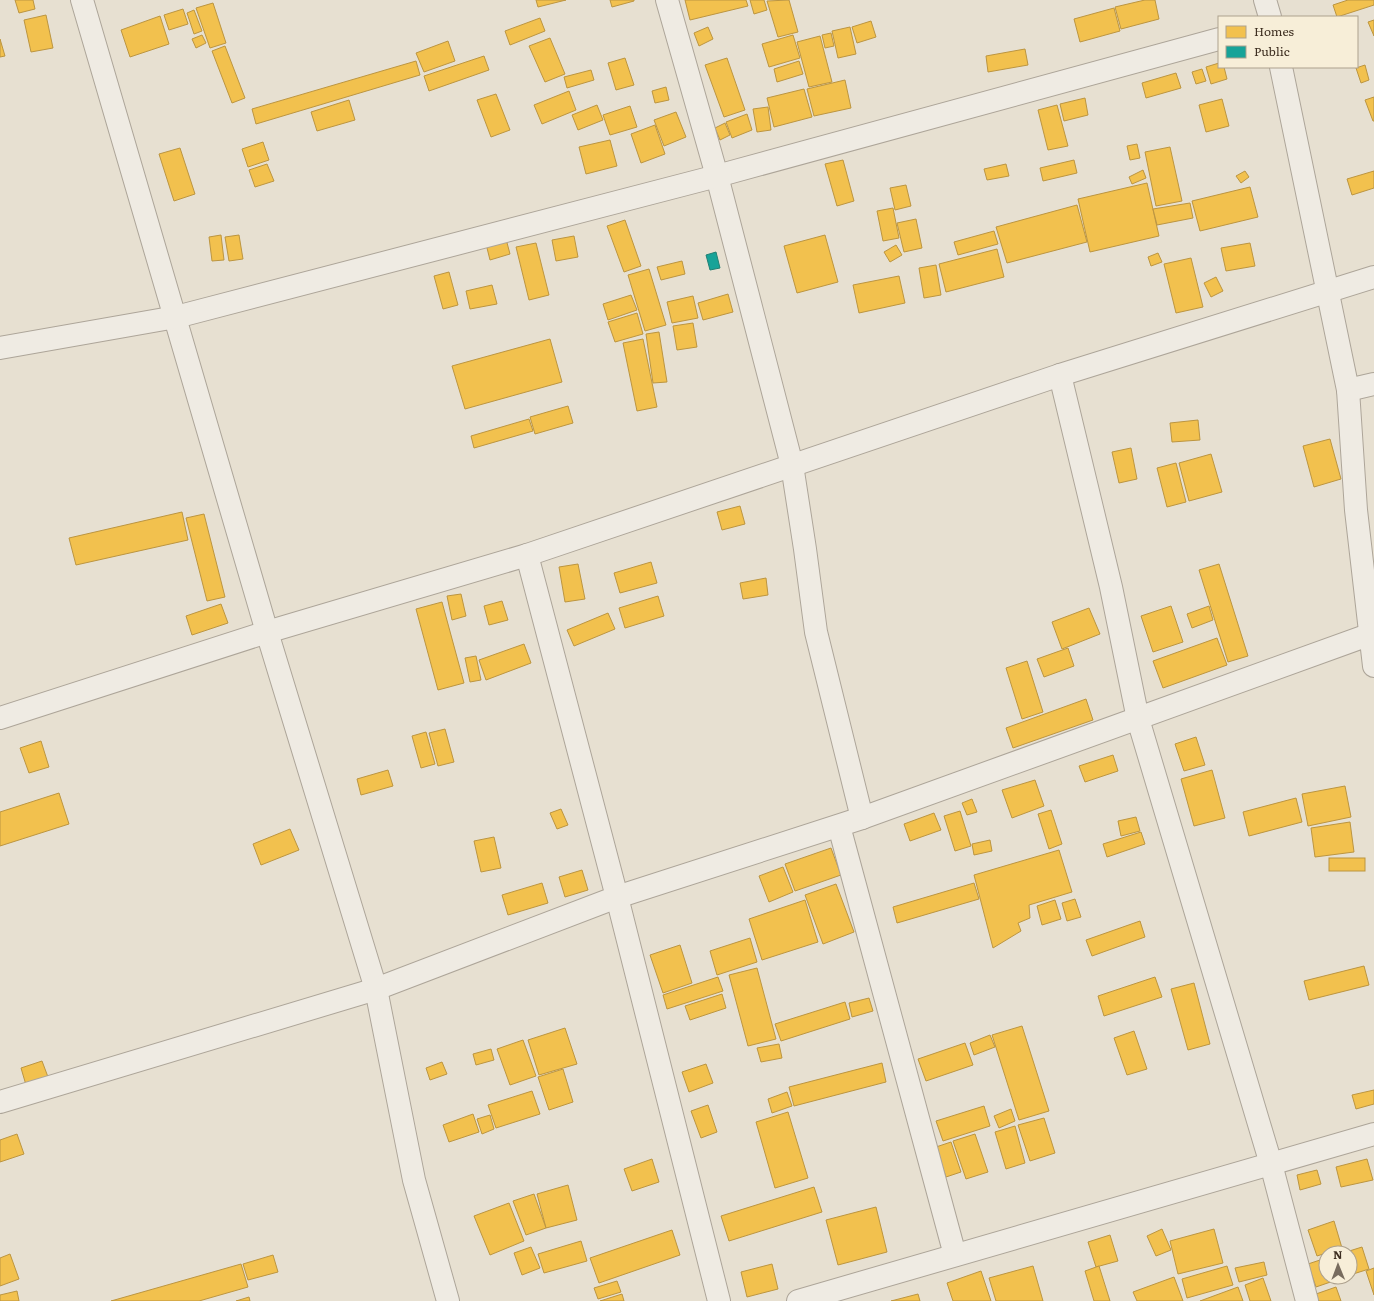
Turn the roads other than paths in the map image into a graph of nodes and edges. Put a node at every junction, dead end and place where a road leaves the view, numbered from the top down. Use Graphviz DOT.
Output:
graph roads {
  1 [pos="82,0"];
  2 [pos="667,0"];
  3 [pos="1265,0"];
  4 [pos="1270,16"];
  5 [pos="1218,38"];
  6 [pos="1281,68"];
  7 [pos="717,176"];
  8 [pos="1374,277"];
  9 [pos="1328,293"];
  10 [pos="176,317"];
  11 [pos="0,348"];
  12 [pos="1060,375"];
  13 [pos="1374,384"];
  14 [pos="1348,390"];
  15 [pos="792,465"];
  16 [pos="527,555"];
  17 [pos="268,632"];
  18 [pos="1371,634"];
  19 [pos="1374,666"];
  20 [pos="0,718"];
  21 [pos="1138,719"];
  22 [pos="862,818"];
  23 [pos="838,826"];
  24 [pos="617,897"];
  25 [pos="376,989"];
  26 [pos="0,1102"];
  27 [pos="1374,1134"];
  28 [pos="1271,1164"];
  29 [pos="955,1256"];
  30 [pos="448,1301"];
  31 [pos="719,1301"];
  32 [pos="798,1301"];
  33 [pos="1307,1301"];
  1 -- 10 [label="street"];
  2 -- 7 [label="street"];
  3 -- 4 [label="street"];
  5 -- 7 [label="street"];
  6 -- 9 [label="street"];
  7 -- 10 [label="street"];
  7 -- 15 [label="street"];
  8 -- 9 [label="street"];
  9 -- 12 [label="street"];
  9 -- 14 [label="street"];
  10 -- 11 [label="street"];
  10 -- 17 [label="street"];
  12 -- 15 [label="street"];
  12 -- 21 [label="street"];
  13 -- 14 [label="street"];
  14 -- 18 [label="street"];
  15 -- 16 [label="street"];
  15 -- 22 [label="street"];
  16 -- 17 [label="street"];
  16 -- 24 [label="street"];
  17 -- 20 [label="street"];
  17 -- 25 [label="street"];
  18 -- 19 [label="street"];
  18 -- 21 [label="street"];
  21 -- 22 [label="street"];
  21 -- 28 [label="street"];
  22 -- 23 [label="street"];
  23 -- 24 [label="street"];
  23 -- 29 [label="street"];
  24 -- 25 [label="street"];
  24 -- 31 [label="street"];
  25 -- 26 [label="street"];
  25 -- 30 [label="street"];
  27 -- 28 [label="street"];
  28 -- 29 [label="street"];
  28 -- 33 [label="street"];
  29 -- 32 [label="street"];
}
